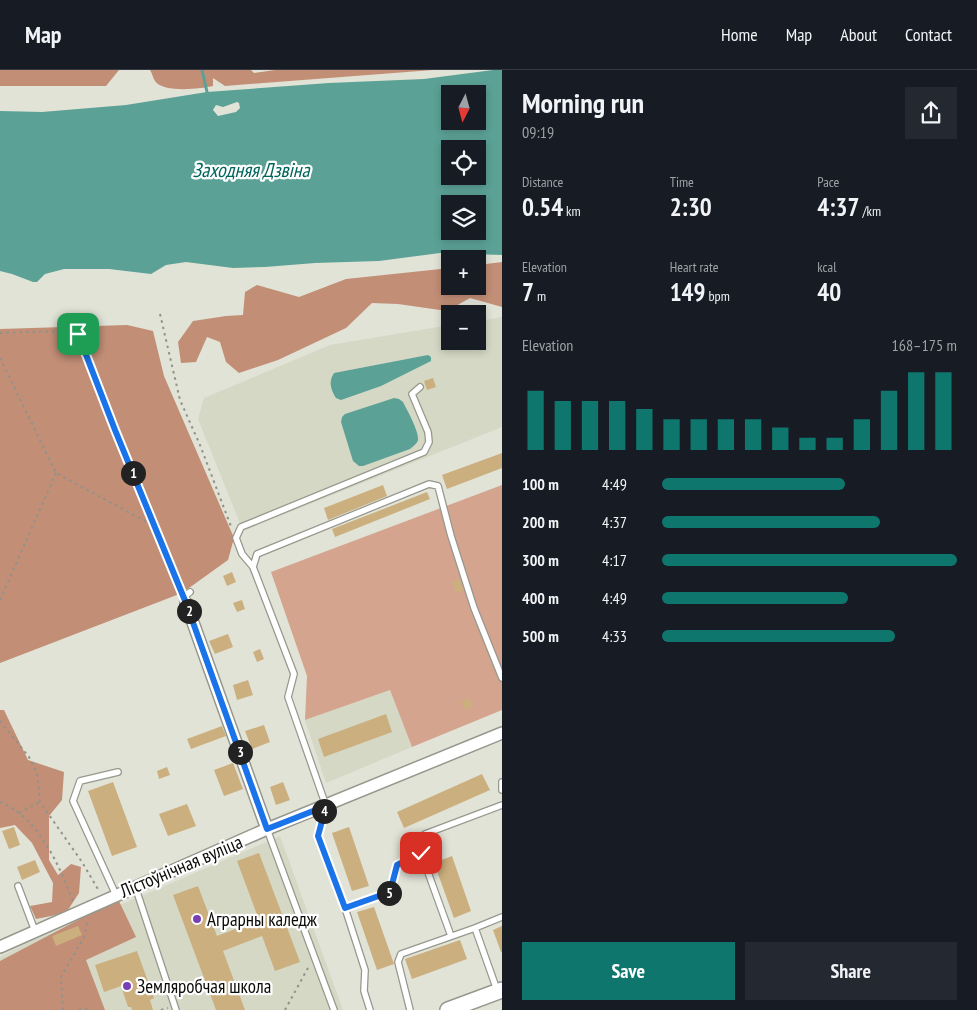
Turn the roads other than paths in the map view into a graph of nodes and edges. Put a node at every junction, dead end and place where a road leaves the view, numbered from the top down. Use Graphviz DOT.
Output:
graph roads {
  1 [pos="420,387"];
  2 [pos="253,567"];
  3 [pos="188,597"];
  4 [pos="502,678"];
  5 [pos="502,732"];
  6 [pos="118,772"];
  7 [pos="502,782"];
  8 [pos="502,790"];
  9 [pos="326,806"];
  10 [pos="502,806"];
  11 [pos="267,829"];
  12 [pos="425,834"];
  13 [pos="323,851"];
  14 [pos="421,853"];
  15 [pos="18,886"];
  16 [pos="135,886"];
  17 [pos="390,892"];
  18 [pos="116,895"];
  19 [pos="345,908"];
  20 [pos="502,917"];
  21 [pos="475,928"];
  22 [pos="35,931"];
  23 [pos="452,936"];
  24 [pos="0,947"];
  25 [pos="500,991"];
  26 [pos="176,1010"];
  27 [pos="334,1010"];
  28 [pos="370,1010"];
  29 [pos="410,1010"];
  30 [pos="448,1010"];
  1 -- 2 [label="lane"];
  2 -- 4 [label="lane"];
  2 -- 9 [label="lane"];
  3 -- 11 [label="street"];
  5 -- 9 [label="street, Лістоўнічная вуліца"];
  6 -- 18 [label="lane"];
  7 -- 8 [label="lane"];
  9 -- 11 [label="street, Лістоўнічная вуліца"];
  10 -- 12 [label="lane"];
  11 -- 16 [label="street, Лістоўнічная вуліца"];
  11 -- 27 [label="lane"];
  13 -- 19 [label="lane"];
  14 -- 23 [label="lane"];
  15 -- 22 [label="lane"];
  16 -- 18 [label="street, Лістоўнічная вуліца"];
  16 -- 26 [label="lane"];
  17 -- 19 [label="lane"];
  18 -- 22 [label="street, Лістоўнічная вуліца"];
  19 -- 28 [label="lane"];
  20 -- 21 [label="lane"];
  21 -- 23 [label="lane"];
  21 -- 25 [label="lane"];
  22 -- 24 [label="street, Лістоўнічная вуліца"];
  23 -- 29 [label="lane"];
  25 -- 30 [label="street"];
}
